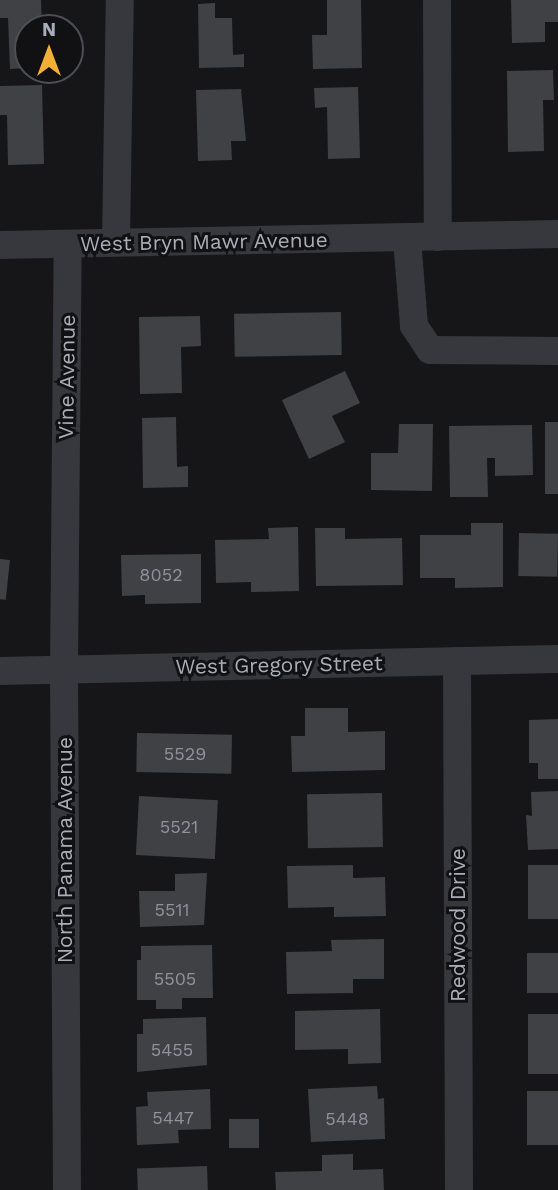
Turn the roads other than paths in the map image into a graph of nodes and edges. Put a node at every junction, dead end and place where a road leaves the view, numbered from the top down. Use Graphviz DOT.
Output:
graph roads {
  1 [pos="120,0"];
  2 [pos="437,0"];
  3 [pos="558,233"];
  4 [pos="438,237"];
  5 [pos="407,239"];
  6 [pos="116,242"];
  7 [pos="68,244"];
  8 [pos="0,245"];
  9 [pos="558,351"];
  10 [pos="65,510"];
  11 [pos="558,659"];
  12 [pos="457,661"];
  13 [pos="64,669"];
  14 [pos="0,671"];
  15 [pos="67,1190"];
  16 [pos="459,1190"];
  1 -- 6 [label="street"];
  2 -- 4 [label="street"];
  3 -- 4 [label="street, West Bryn Mawr Avenue"];
  4 -- 5 [label="street, West Bryn Mawr Avenue"];
  5 -- 6 [label="street, West Bryn Mawr Avenue"];
  5 -- 9 [label="street"];
  6 -- 7 [label="street, West Bryn Mawr Avenue"];
  7 -- 8 [label="street, West Bryn Mawr Avenue"];
  7 -- 10 [label="street, Vine Avenue"];
  10 -- 13 [label="street, North Panama Avenue"];
  11 -- 12 [label="street, West Gregory Street"];
  12 -- 13 [label="street, West Gregory Street"];
  12 -- 16 [label="street, Redwood Drive"];
  13 -- 14 [label="street, West Gregory Street"];
  13 -- 15 [label="street, North Panama Avenue"];
}
